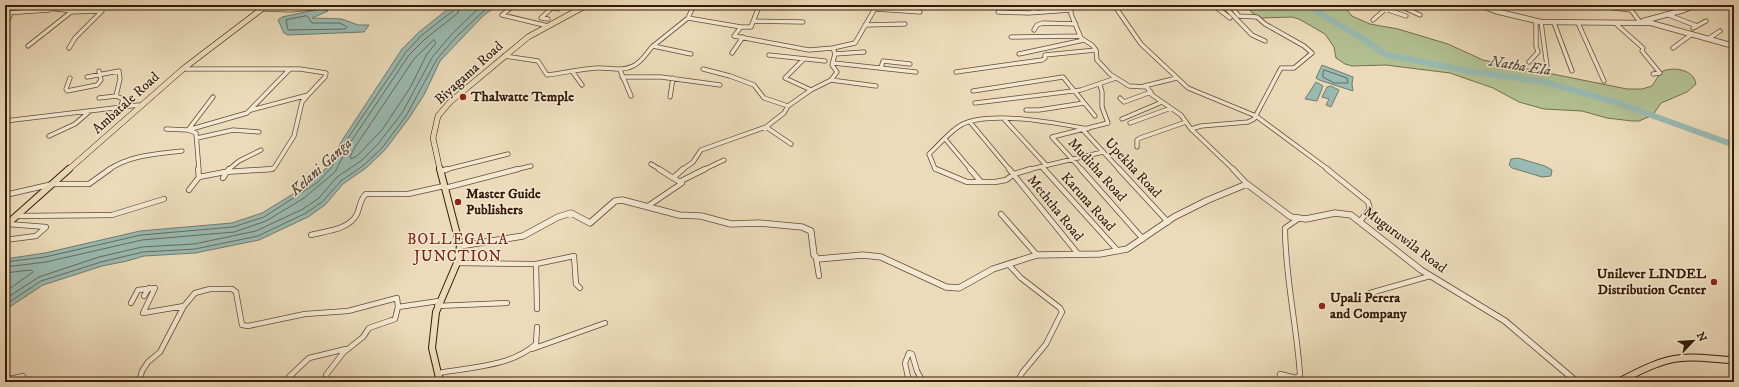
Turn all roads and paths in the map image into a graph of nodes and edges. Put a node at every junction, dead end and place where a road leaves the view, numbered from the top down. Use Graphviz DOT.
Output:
graph roads {
  1 [pos="62,5"];
  2 [pos="347,5"];
  3 [pos="514,5"];
  4 [pos="555,5"];
  5 [pos="587,5"];
  6 [pos="694,5"];
  7 [pos="1028,5"];
  8 [pos="1071,5"];
  9 [pos="1114,5"];
  10 [pos="1212,5"];
  11 [pos="1223,5"];
  12 [pos="1230,5"];
  13 [pos="1379,5"];
  14 [pos="1398,5"];
  15 [pos="1480,5"];
  16 [pos="1591,5"];
  17 [pos="1625,5"];
  18 [pos="1695,5"];
  19 [pos="265,7"];
  20 [pos="876,7"];
  21 [pos="1388,7"];
  22 [pos="552,8"];
  23 [pos="53,9"];
  24 [pos="558,9"];
  25 [pos="758,9"];
  26 [pos="1071,10"];
  27 [pos="1631,10"];
  28 [pos="75,11"];
  29 [pos="920,12"];
  30 [pos="998,12"];
  31 [pos="1035,12"];
  32 [pos="5,13"];
  33 [pos="11,13"];
  34 [pos="1665,14"];
  35 [pos="1420,15"];
  36 [pos="1406,16"];
  37 [pos="688,18"];
  38 [pos="1230,18"];
  39 [pos="1373,20"];
  40 [pos="753,21"];
  41 [pos="1536,21"];
  42 [pos="1706,21"];
  43 [pos="548,22"];
  44 [pos="803,22"];
  45 [pos="1541,22"];
  46 [pos="1640,22"];
  47 [pos="1554,23"];
  48 [pos="1578,23"];
  49 [pos="1616,23"];
  50 [pos="905,24"];
  51 [pos="1076,24"];
  52 [pos="865,25"];
  53 [pos="741,26"];
  54 [pos="1697,26"];
  55 [pos="5,27"];
  56 [pos="1693,28"];
  57 [pos="1034,30"];
  58 [pos="1720,31"];
  59 [pos="1692,34"];
  60 [pos="1080,36"];
  61 [pos="743,37"];
  62 [pos="1011,37"];
  63 [pos="1708,39"];
  64 [pos="1084,40"];
  65 [pos="1265,41"];
  66 [pos="28,46"];
  67 [pos="654,46"];
  68 [pos="1734,46"];
  69 [pos="69,48"];
  70 [pos="833,48"];
  71 [pos="1673,48"];
  72 [pos="1096,50"];
  73 [pos="864,52"];
  74 [pos="732,53"];
  75 [pos="691,54"];
  76 [pos="835,54"];
  77 [pos="1019,54"];
  78 [pos="769,55"];
  79 [pos="504,56"];
  80 [pos="804,60"];
  81 [pos="825,62"];
  82 [pos="1529,62"];
  83 [pos="834,63"];
  84 [pos="1547,66"];
  85 [pos="183,68"];
  86 [pos="881,68"];
  87 [pos="290,69"];
  88 [pos="704,69"];
  89 [pos="620,70"];
  90 [pos="572,71"];
  91 [pos="909,71"];
  92 [pos="1572,71"];
  93 [pos="916,72"];
  94 [pos="956,72"];
  95 [pos="99,73"];
  96 [pos="1654,74"];
  97 [pos="87,77"];
  98 [pos="70,78"];
  99 [pos="622,78"];
  100 [pos="673,78"];
  101 [pos="1116,78"];
  102 [pos="1177,78"];
  103 [pos="831,80"];
  104 [pos="1604,81"];
  105 [pos="720,84"];
  106 [pos="582,85"];
  107 [pos="1100,85"];
  108 [pos="876,86"];
  109 [pos="1142,86"];
  110 [pos="811,90"];
  111 [pos="1072,90"];
  112 [pos="973,91"];
  113 [pos="1151,92"];
  114 [pos="308,95"];
  115 [pos="116,96"];
  116 [pos="213,96"];
  117 [pos="631,96"];
  118 [pos="670,97"];
  119 [pos="99,98"];
  120 [pos="1120,98"];
  121 [pos="1162,102"];
  122 [pos="975,103"];
  123 [pos="1084,103"];
  124 [pos="121,106"];
  125 [pos="139,106"];
  126 [pos="788,106"];
  127 [pos="1170,108"];
  128 [pos="251,110"];
  129 [pos="1026,110"];
  130 [pos="91,111"];
  131 [pos="1096,116"];
  132 [pos="1256,116"];
  133 [pos="1003,119"];
  134 [pos="1122,119"];
  135 [pos="5,121"];
  136 [pos="970,122"];
  137 [pos="1186,122"];
  138 [pos="1130,123"];
  139 [pos="766,127"];
  140 [pos="166,129"];
  141 [pos="1191,129"];
  142 [pos="188,130"];
  143 [pos="1085,130"];
  144 [pos="259,132"];
  145 [pos="49,136"];
  146 [pos="197,138"];
  147 [pos="946,140"];
  148 [pos="791,144"];
  149 [pos="1138,147"];
  150 [pos="182,150"];
  151 [pos="261,150"];
  152 [pos="1103,152"];
  153 [pos="508,154"];
  154 [pos="1072,159"];
  155 [pos="724,160"];
  156 [pos="651,164"];
  157 [pos="531,166"];
  158 [pos="1044,166"];
  159 [pos="441,171"];
  160 [pos="225,172"];
  161 [pos="1014,174"];
  162 [pos="198,177"];
  163 [pos="223,178"];
  164 [pos="673,178"];
  165 [pos="681,181"];
  166 [pos="981,182"];
  167 [pos="53,184"];
  168 [pos="1246,184"];
  169 [pos="445,187"];
  170 [pos="189,190"];
  171 [pos="5,194"];
  172 [pos="164,199"];
  173 [pos="648,206"];
  174 [pos="1001,214"];
  175 [pos="16,216"];
  176 [pos="1298,219"];
  177 [pos="1360,221"];
  178 [pos="1168,222"];
  179 [pos="6,225"];
  180 [pos="311,235"];
  181 [pos="1144,239"];
  182 [pos="5,240"];
  183 [pos="460,246"];
  184 [pos="1118,252"];
  185 [pos="1037,255"];
  186 [pos="1079,255"];
  187 [pos="816,257"];
  188 [pos="457,263"];
  189 [pos="536,264"];
  190 [pos="1008,264"];
  191 [pos="819,276"];
  192 [pos="1430,276"];
  193 [pos="149,288"];
  194 [pos="580,288"];
  195 [pos="1370,293"];
  196 [pos="144,296"];
  197 [pos="132,303"];
  198 [pos="438,303"];
  199 [pos="507,303"];
  200 [pos="184,306"];
  201 [pos="398,307"];
  202 [pos="537,309"];
  203 [pos="605,323"];
  204 [pos="537,327"];
  205 [pos="346,349"];
  206 [pos="532,349"];
  207 [pos="1734,360"];
  208 [pos="326,376"];
  209 [pos="289,377"];
  210 [pos="439,377"];
  211 [pos="5,380"];
  212 [pos="26,382"];
  213 [pos="140,382"];
  214 [pos="432,382"];
  215 [pos="908,382"];
  216 [pos="923,382"];
  217 [pos="1024,382"];
  218 [pos="1279,382"];
  219 [pos="1576,382"];
  220 [pos="1618,382"];
  1 -- 23 [label="street"];
  2 -- 19 [label="street"];
  3 -- 43 [label="street"];
  4 -- 22 [label="street"];
  5 -- 43 [label="main road, Biyagama Road"];
  6 -- 37 [label="street"];
  7 -- 31 [label="street"];
  8 -- 26 [label="street"];
  9 -- 102 [label="street"];
  10 -- 38 [label="street"];
  11 -- 65 [label="street"];
  12 -- 132 [label="street"];
  13 -- 21 [label="street"];
  14 -- 35 [label="street"];
  15 -- 41 [label="street"];
  16 -- 27 [label="street"];
  17 -- 27 [label="street"];
  18 -- 34 [label="street"];
  19 -- 85 [label="main road, Ambatale Road"];
  20 -- 29 [label="street"];
  20 -- 52 [label="street"];
  21 -- 36 [label="street"];
  21 -- 39 [label="street"];
  22 -- 24 [label="street"];
  22 -- 43 [label="street"];
  23 -- 28 [label="street"];
  23 -- 33 [label="street"];
  25 -- 40 [label="street"];
  26 -- 31 [label="street"];
  26 -- 51 [label="street"];
  27 -- 46 [label="street"];
  28 -- 66 [label="street"];
  28 -- 69 [label="street"];
  30 -- 31 [label="street"];
  32 -- 33 [label="street"];
  33 -- 55 [label="street"];
  34 -- 46 [label="street"];
  34 -- 54 [label="street"];
  37 -- 53 [label="street"];
  37 -- 67 [label="street"];
  40 -- 44 [label="street"];
  40 -- 53 [label="street"];
  41 -- 45 [label="street"];
  41 -- 82 [label="street"];
  42 -- 54 [label="street"];
  43 -- 79 [label="main road, Biyagama Road"];
  45 -- 47 [label="street"];
  45 -- 84 [label="street"];
  46 -- 49 [label="street"];
  46 -- 59 [label="street"];
  47 -- 48 [label="street"];
  47 -- 92 [label="street"];
  48 -- 49 [label="street"];
  48 -- 104 [label="street"];
  49 -- 96 [label="street"];
  50 -- 52 [label="street"];
  51 -- 57 [label="street"];
  51 -- 60 [label="street"];
  52 -- 70 [label="street"];
  53 -- 61 [label="street"];
  54 -- 56 [label="street"];
  58 -- 63 [label="street"];
  59 -- 63 [label="street"];
  59 -- 71 [label="street"];
  60 -- 62 [label="street"];
  60 -- 64 [label="street"];
  61 -- 70 [label="street"];
  61 -- 74 [label="street"];
  63 -- 68 [label="street"];
  64 -- 72 [label="street"];
  64 -- 77 [label="street"];
  67 -- 75 [label="street"];
  67 -- 89 [label="street"];
  70 -- 76 [label="street"];
  72 -- 94 [label="street"];
  72 -- 101 [label="street"];
  73 -- 76 [label="street"];
  76 -- 83 [label="street"];
  78 -- 80 [label="street"];
  79 -- 90 [label="street"];
  79 -- 159 [label="main road, Biyagama Road"];
  80 -- 81 [label="street"];
  80 -- 110 [label="street"];
  83 -- 86 [label="street"];
  83 -- 103 [label="street"];
  85 -- 87 [label="street"];
  85 -- 125 [label="main road, Ambatale Road"];
  86 -- 91 [label="street"];
  86 -- 91 [label="street"];
  87 -- 114 [label="street"];
  87 -- 128 [label="street"];
  88 -- 126 [label="street"];
  89 -- 90 [label="street"];
  89 -- 99 [label="street"];
  90 -- 106 [label="street"];
  91 -- 93 [label="street"];
  95 -- 97 [label="street"];
  95 -- 98 [label="street"];
  95 -- 115 [label="street"];
  99 -- 100 [label="street"];
  99 -- 117 [label="street"];
  100 -- 105 [label="street"];
  100 -- 118 [label="street"];
  101 -- 107 [label="street"];
  101 -- 109 [label="street"];
  102 -- 109 [label="street"];
  102 -- 132 [label="street"];
  103 -- 108 [label="street"];
  103 -- 110 [label="street"];
  107 -- 111 [label="street"];
  107 -- 143 [label="street, Muditha Road"];
  109 -- 113 [label="street"];
  110 -- 126 [label="street"];
  111 -- 112 [label="street"];
  111 -- 122 [label="street"];
  111 -- 123 [label="street"];
  113 -- 120 [label="street"];
  113 -- 121 [label="street"];
  114 -- 128 [label="street"];
  114 -- 160 [label="street"];
  115 -- 119 [label="street"];
  115 -- 124 [label="street"];
  116 -- 142 [label="street"];
  121 -- 127 [label="street"];
  121 -- 134 [label="street"];
  123 -- 129 [label="street"];
  123 -- 131 [label="street"];
  124 -- 125 [label="street"];
  124 -- 130 [label="street"];
  125 -- 167 [label="main road, Ambatale Road"];
  126 -- 139 [label="street"];
  127 -- 137 [label="street"];
  127 -- 138 [label="street"];
  128 -- 142 [label="street"];
  130 -- 135 [label="street"];
  130 -- 145 [label="street"];
  132 -- 141 [label="street"];
  132 -- 177 [label="street"];
  133 -- 136 [label="street"];
  133 -- 143 [label="street"];
  133 -- 158 [label="street, Karuna Road"];
  136 -- 147 [label="street"];
  136 -- 161 [label="street, Meththa Road"];
  137 -- 141 [label="street"];
  137 -- 149 [label="street"];
  139 -- 148 [label="street"];
  139 -- 164 [label="street"];
  140 -- 142 [label="street"];
  141 -- 168 [label="street"];
  142 -- 146 [label="street"];
  143 -- 152 [label="street, Upekha Road"];
  143 -- 154 [label="street, Muditha Road"];
  144 -- 146 [label="street"];
  146 -- 162 [label="street"];
  147 -- 166 [label="street"];
  147 -- 166 [label="street"];
  150 -- 167 [label="street"];
  151 -- 160 [label="street"];
  152 -- 154 [label="street"];
  152 -- 178 [label="street, Upekha Road"];
  153 -- 159 [label="street"];
  154 -- 158 [label="street"];
  154 -- 181 [label="street, Muditha Road"];
  155 -- 165 [label="street"];
  156 -- 164 [label="street"];
  157 -- 169 [label="street"];
  158 -- 161 [label="street"];
  158 -- 184 [label="street, Karuna Road"];
  159 -- 169 [label="main road, Biyagama Road"];
  160 -- 162 [label="street"];
  160 -- 163 [label="street"];
  161 -- 166 [label="street"];
  161 -- 186 [label="street, Meththa Road"];
  162 -- 170 [label="street"];
  164 -- 165 [label="street"];
  165 -- 173 [label="street"];
  167 -- 171 [label="street"];
  167 -- 175 [label="main road, Ambatale Road"];
  168 -- 176 [label="street"];
  168 -- 178 [label="street"];
  169 -- 180 [label="street"];
  169 -- 183 [label="main road, Biyagama Road"];
  172 -- 175 [label="street"];
  173 -- 183 [label="street"];
  173 -- 187 [label="street"];
  174 -- 185 [label="street"];
  175 -- 179 [label="main road, Ambatale Road"];
  176 -- 177 [label="street, Muguruwila Road"];
  176 -- 218 [label="street"];
  177 -- 192 [label="street, Muguruwila Road"];
  178 -- 181 [label="street"];
  179 -- 182 [label="street"];
  181 -- 184 [label="street"];
  183 -- 188 [label="main road, Biyagama Road"];
  184 -- 186 [label="street"];
  185 -- 186 [label="street"];
  185 -- 190 [label="street"];
  187 -- 190 [label="street"];
  187 -- 191 [label="street"];
  188 -- 189 [label="street"];
  188 -- 198 [label="main road, Biyagama Road"];
  189 -- 194 [label="street"];
  189 -- 202 [label="street"];
  190 -- 217 [label="street"];
  192 -- 195 [label="street"];
  192 -- 219 [label="street, Muguruwila Road"];
  193 -- 196 [label="street"];
  193 -- 197 [label="street"];
  193 -- 200 [label="street"];
  198 -- 199 [label="street"];
  198 -- 201 [label="street"];
  198 -- 210 [label="main road, Biyagama Road"];
  200 -- 201 [label="street"];
  200 -- 213 [label="street"];
  201 -- 205 [label="street"];
  203 -- 206 [label="street"];
  204 -- 206 [label="street"];
  205 -- 208 [label="street"];
  205 -- 209 [label="street"];
  206 -- 210 [label="street"];
  207 -- 220 [label="main road"];
  210 -- 214 [label="street"];
  211 -- 212 [label="street"];
  215 -- 216 [label="street"];
}
